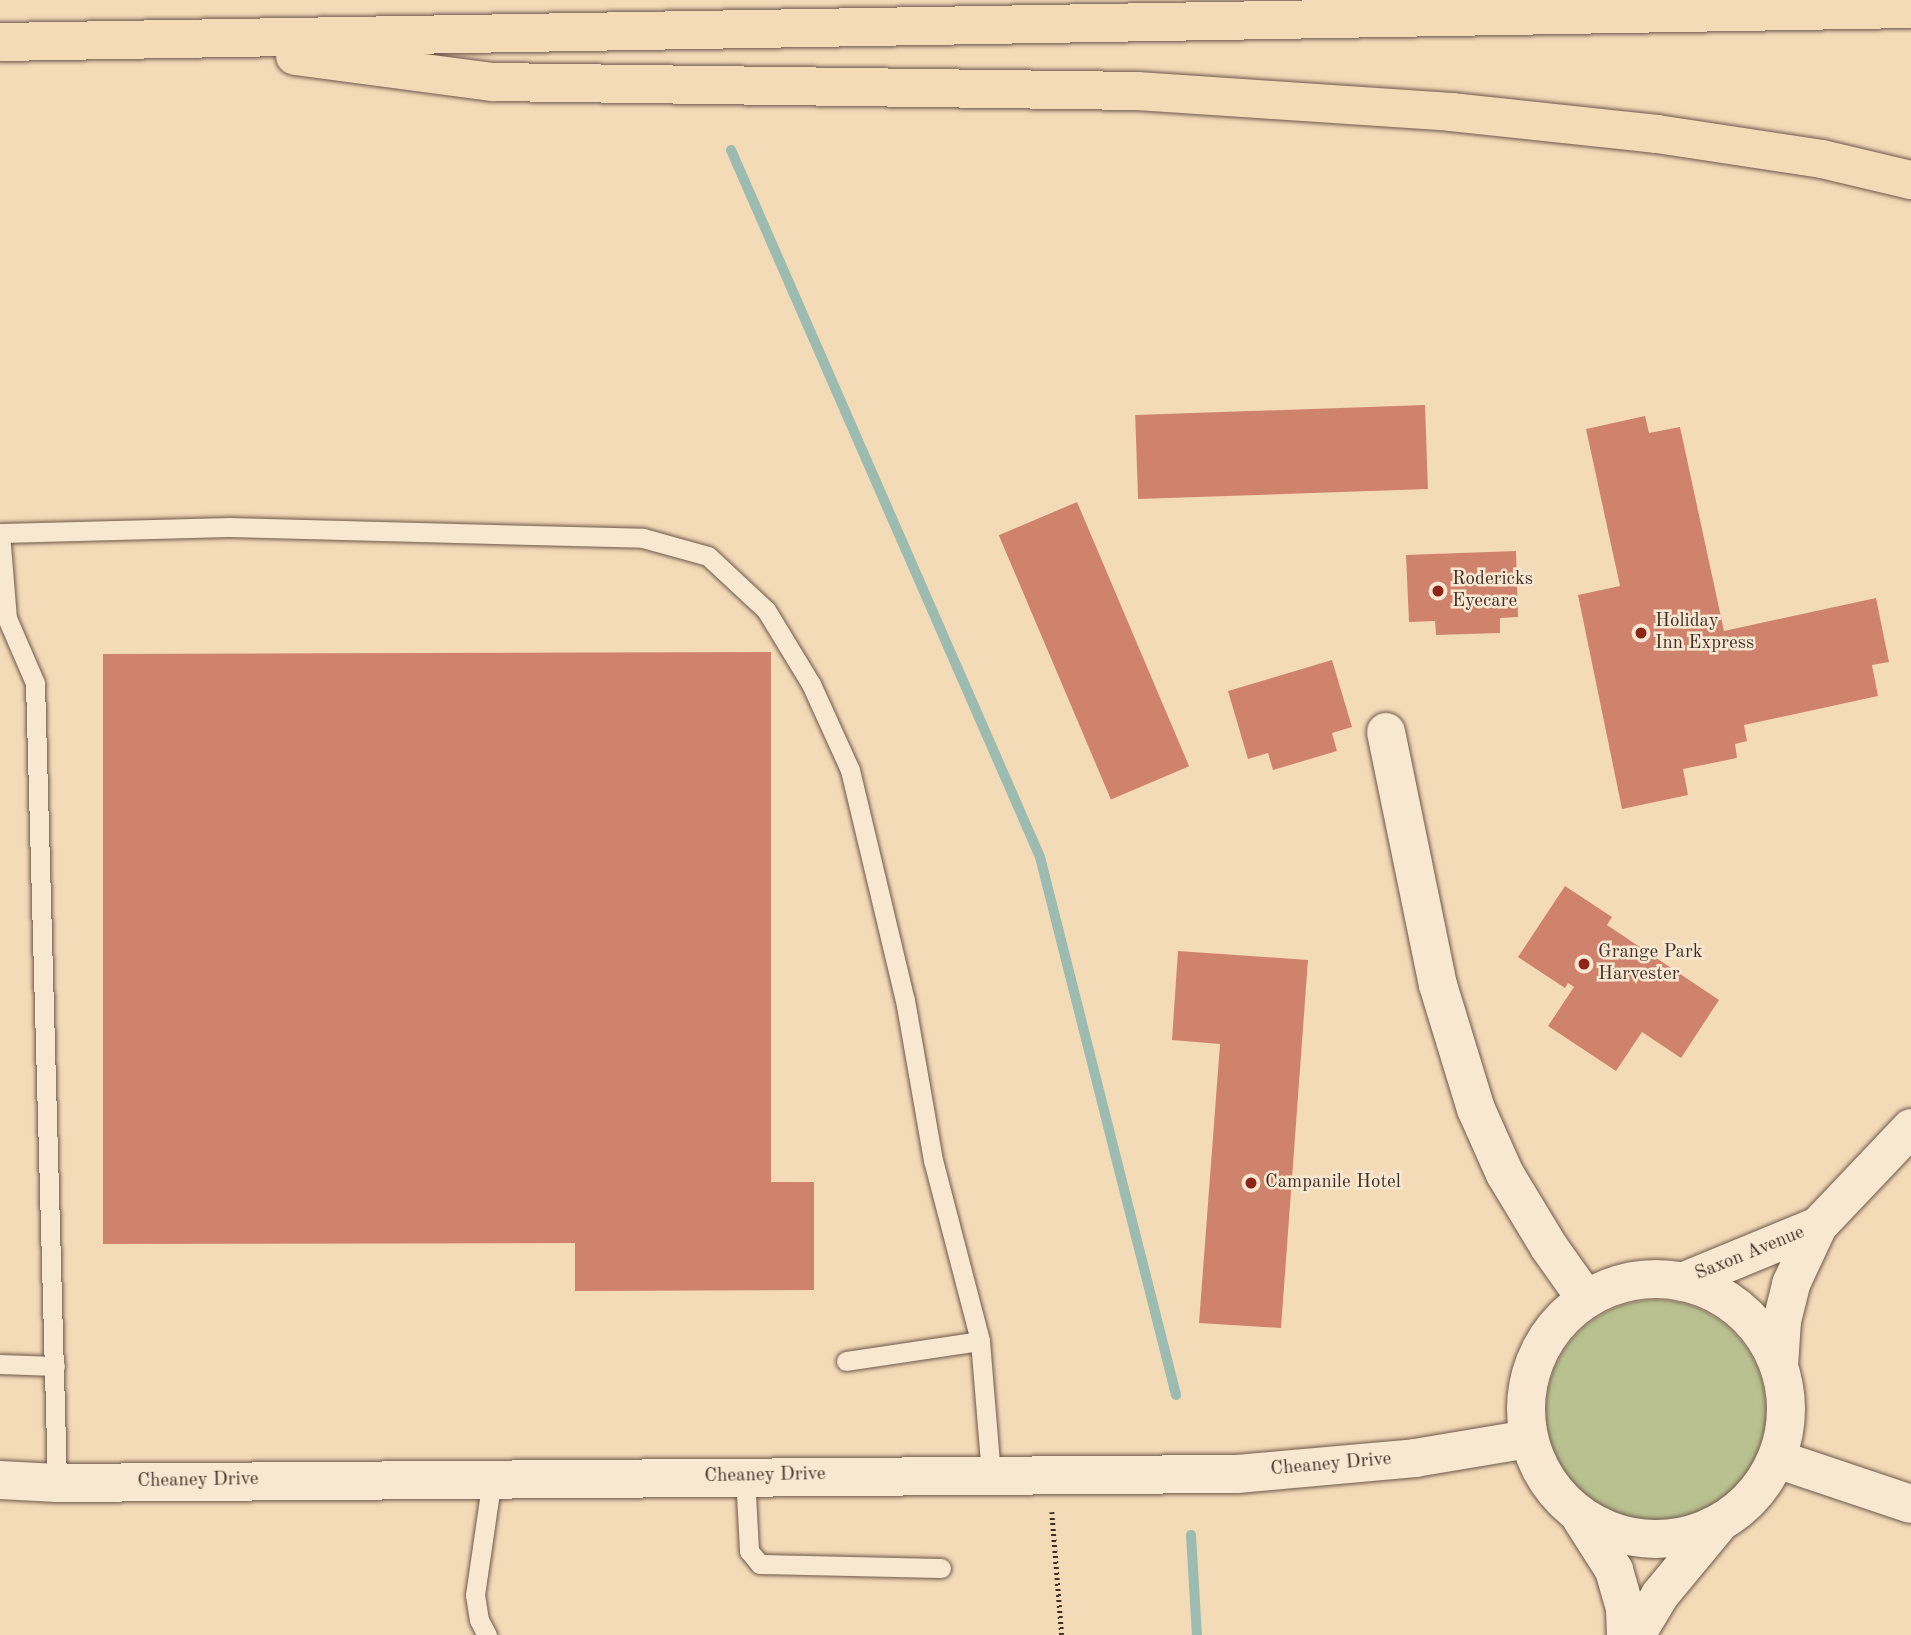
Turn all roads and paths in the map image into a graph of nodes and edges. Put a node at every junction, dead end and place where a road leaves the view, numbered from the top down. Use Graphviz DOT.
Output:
graph roads {
  1 [pos="1911,9"];
  2 [pos="164,40"];
  3 [pos="0,42"];
  4 [pos="1911,180"];
  5 [pos="1,533"];
  6 [pos="1386,732"];
  7 [pos="1911,1128"];
  8 [pos="1818,1226"];
  9 [pos="1682,1282"];
  10 [pos="1586,1298"];
  11 [pos="980,1341"];
  12 [pos="846,1361"];
  13 [pos="0,1364"];
  14 [pos="55,1366"];
  15 [pos="1779,1366"];
  16 [pos="1528,1439"];
  17 [pos="1777,1458"];
  18 [pos="1050,1473"];
  19 [pos="990,1474"];
  20 [pos="745,1476"];
  21 [pos="492,1478"];
  22 [pos="0,1480"];
  23 [pos="57,1483"];
  24 [pos="1911,1504"];
  25 [pos="1581,1518"];
  26 [pos="1718,1525"];
  27 [pos="941,1569"];
  28 [pos="486,1635"];
  29 [pos="1062,1635"];
  30 [pos="1626,1635"];
  31 [pos="1636,1635"];
  1 -- 2 [label="highway"];
  2 -- 3 [label="highway"];
  2 -- 4 [label="highway"];
  5 -- 11 [label="lane"];
  5 -- 14 [label="lane"];
  6 -- 10 [label="street"];
  7 -- 8 [label="street, Saxon Avenue"];
  8 -- 9 [label="street, Saxon Avenue"];
  8 -- 15 [label="street, Saxon Avenue"];
  9 -- 10 [label="street"];
  9 -- 15 [label="street"];
  10 -- 16 [label="street"];
  11 -- 12 [label="lane"];
  11 -- 19 [label="lane"];
  13 -- 14 [label="lane"];
  14 -- 23 [label="lane"];
  15 -- 17 [label="street"];
  16 -- 18 [label="street, Cheaney Drive"];
  16 -- 25 [label="street"];
  17 -- 24 [label="street"];
  17 -- 26 [label="street"];
  18 -- 19 [label="street, Cheaney Drive"];
  18 -- 29 [label="path"];
  19 -- 20 [label="street, Cheaney Drive"];
  20 -- 21 [label="street, Cheaney Drive"];
  20 -- 27 [label="lane"];
  21 -- 23 [label="street, Cheaney Drive"];
  21 -- 28 [label="lane"];
  22 -- 23 [label="street, Cheaney Drive"];
  25 -- 26 [label="street"];
  25 -- 30 [label="street"];
  26 -- 31 [label="street"];
}
